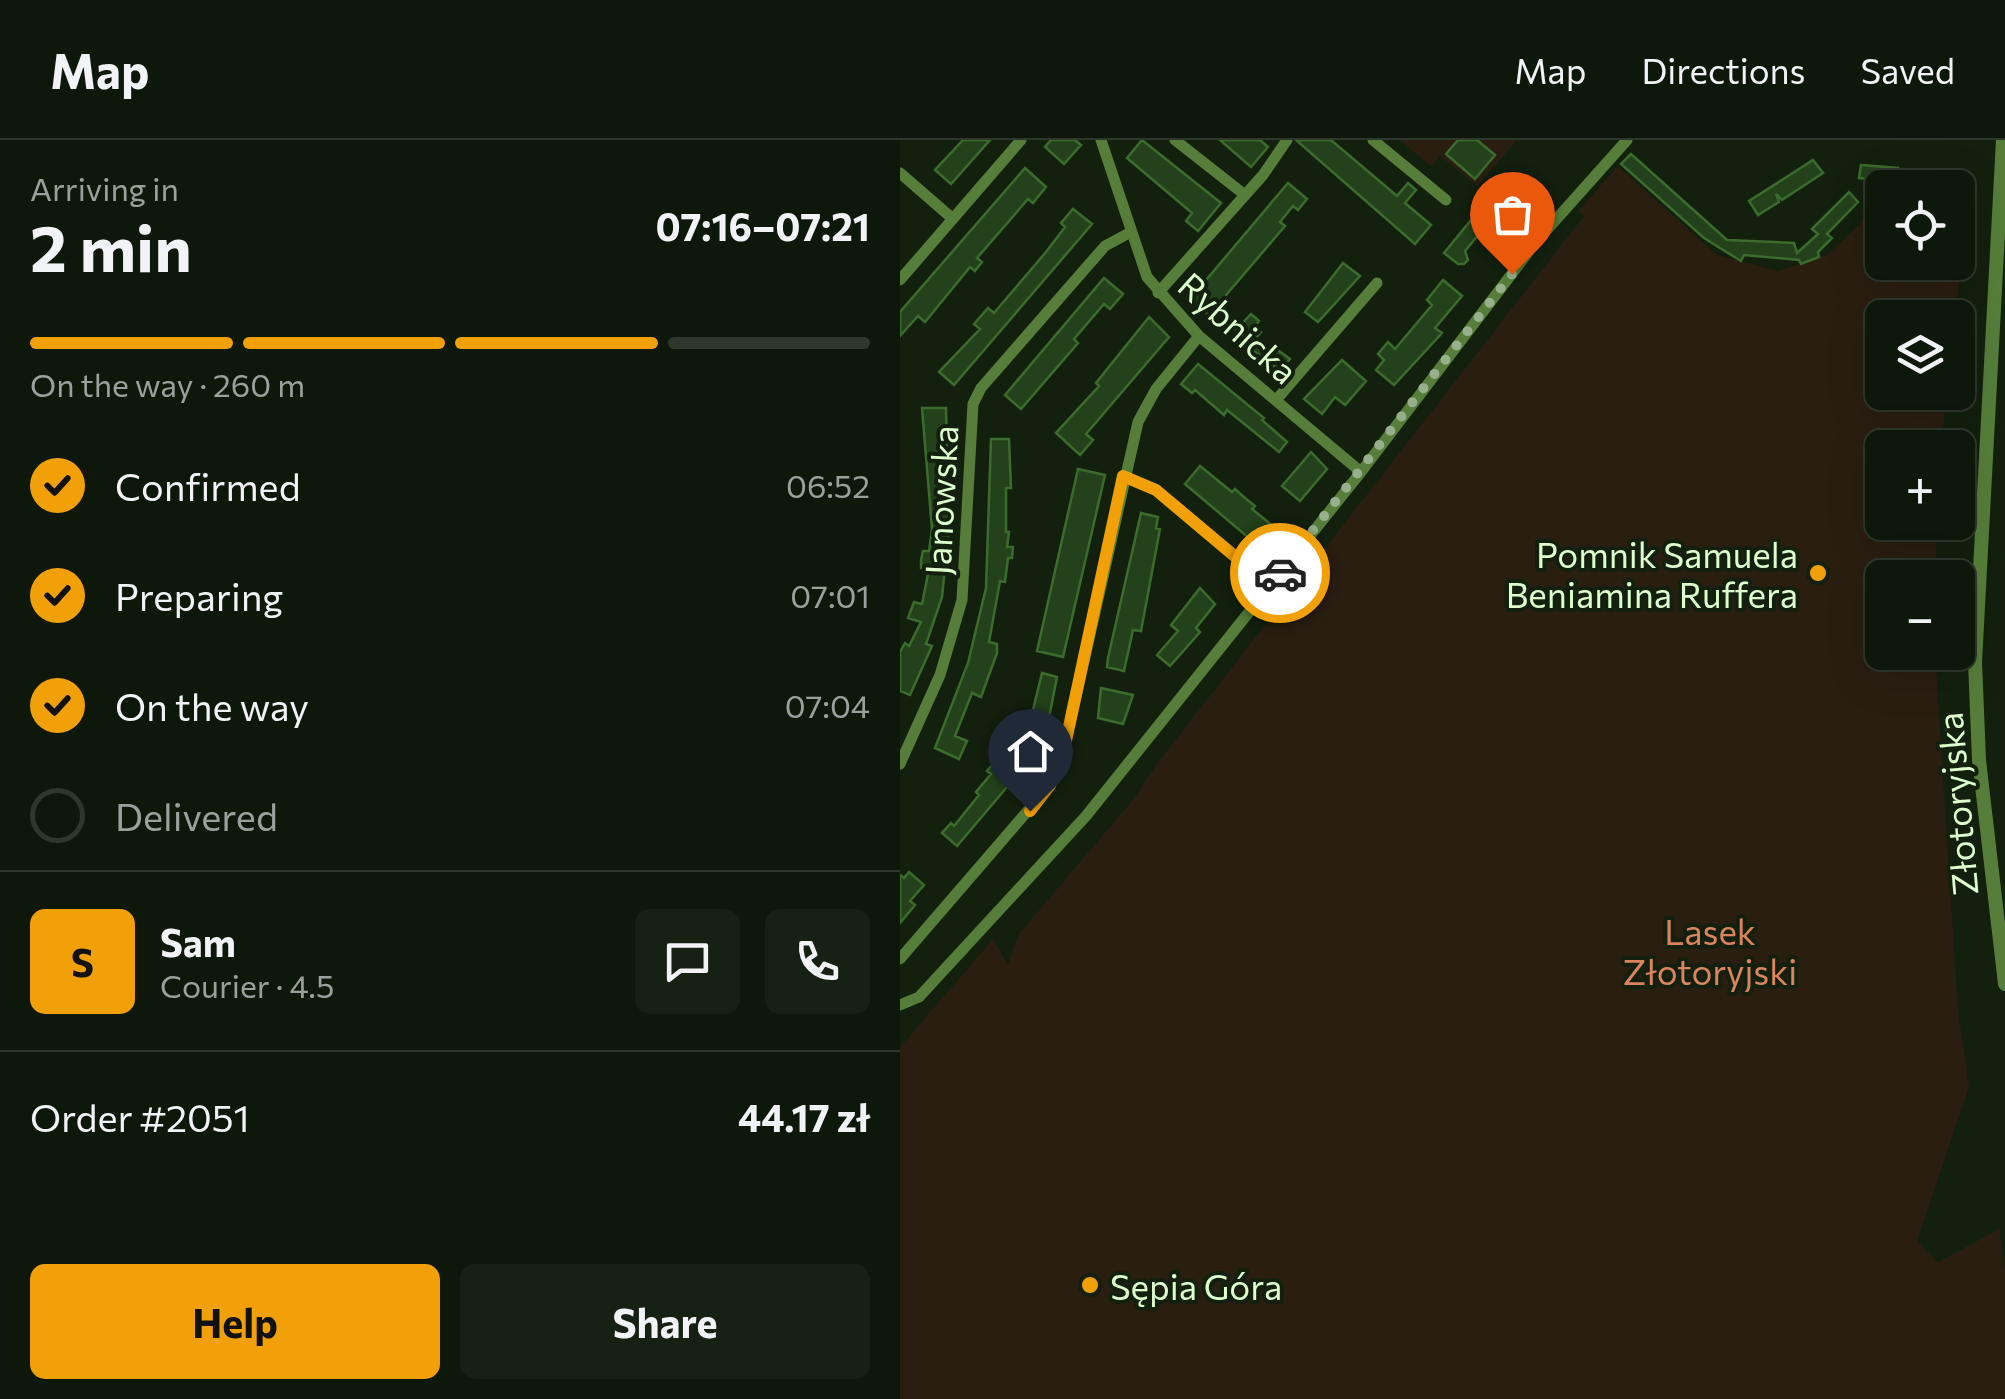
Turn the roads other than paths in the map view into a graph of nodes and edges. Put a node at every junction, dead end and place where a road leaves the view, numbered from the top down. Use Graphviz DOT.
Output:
graph roads {
  1 [pos="1021,140"];
  2 [pos="1101,140"];
  3 [pos="1175,140"];
  4 [pos="1287,140"];
  5 [pos="1373,140"];
  6 [pos="1627,140"];
  7 [pos="2002,140"];
  8 [pos="2003,165"];
  9 [pos="900,173"];
  10 [pos="1245,194"];
  11 [pos="1446,200"];
  12 [pos="953,219"];
  13 [pos="1131,232"];
  14 [pos="2005,247"];
  15 [pos="1995,262"];
  16 [pos="900,280"];
  17 [pos="1377,283"];
  18 [pos="2005,290"];
  19 [pos="1158,293"];
  20 [pos="1992,301"];
  21 [pos="1199,336"];
  22 [pos="1277,398"];
  23 [pos="1360,472"];
  24 [pos="1123,476"];
  25 [pos="1270,586"];
  26 [pos="900,764"];
  27 [pos="900,959"];
  28 [pos="2005,984"];
  29 [pos="900,1005"];
  1 -- 12 [label="street"];
  2 -- 13 [label="street, Rybnicka"];
  3 -- 10 [label="street"];
  4 -- 10 [label="street"];
  5 -- 11 [label="street"];
  6 -- 23 [label="street"];
  7 -- 8 [label="street, Złotoryjska"];
  8 -- 15 [label="street, Złotoryjska"];
  9 -- 12 [label="street"];
  10 -- 19 [label="street"];
  12 -- 16 [label="street"];
  13 -- 19 [label="street, Rybnicka"];
  13 -- 26 [label="street, Janowska"];
  14 -- 15 [label="street"];
  15 -- 20 [label="street, Złotoryjska"];
  17 -- 22 [label="street"];
  18 -- 20 [label="street"];
  19 -- 21 [label="street, Rybnicka"];
  20 -- 28 [label="street, Złotoryjska"];
  21 -- 22 [label="street, Rybnicka"];
  21 -- 24 [label="street"];
  22 -- 23 [label="street, Rybnicka"];
  23 -- 25 [label="street"];
  24 -- 25 [label="street"];
  24 -- 27 [label="street"];
  25 -- 29 [label="street"];
}
